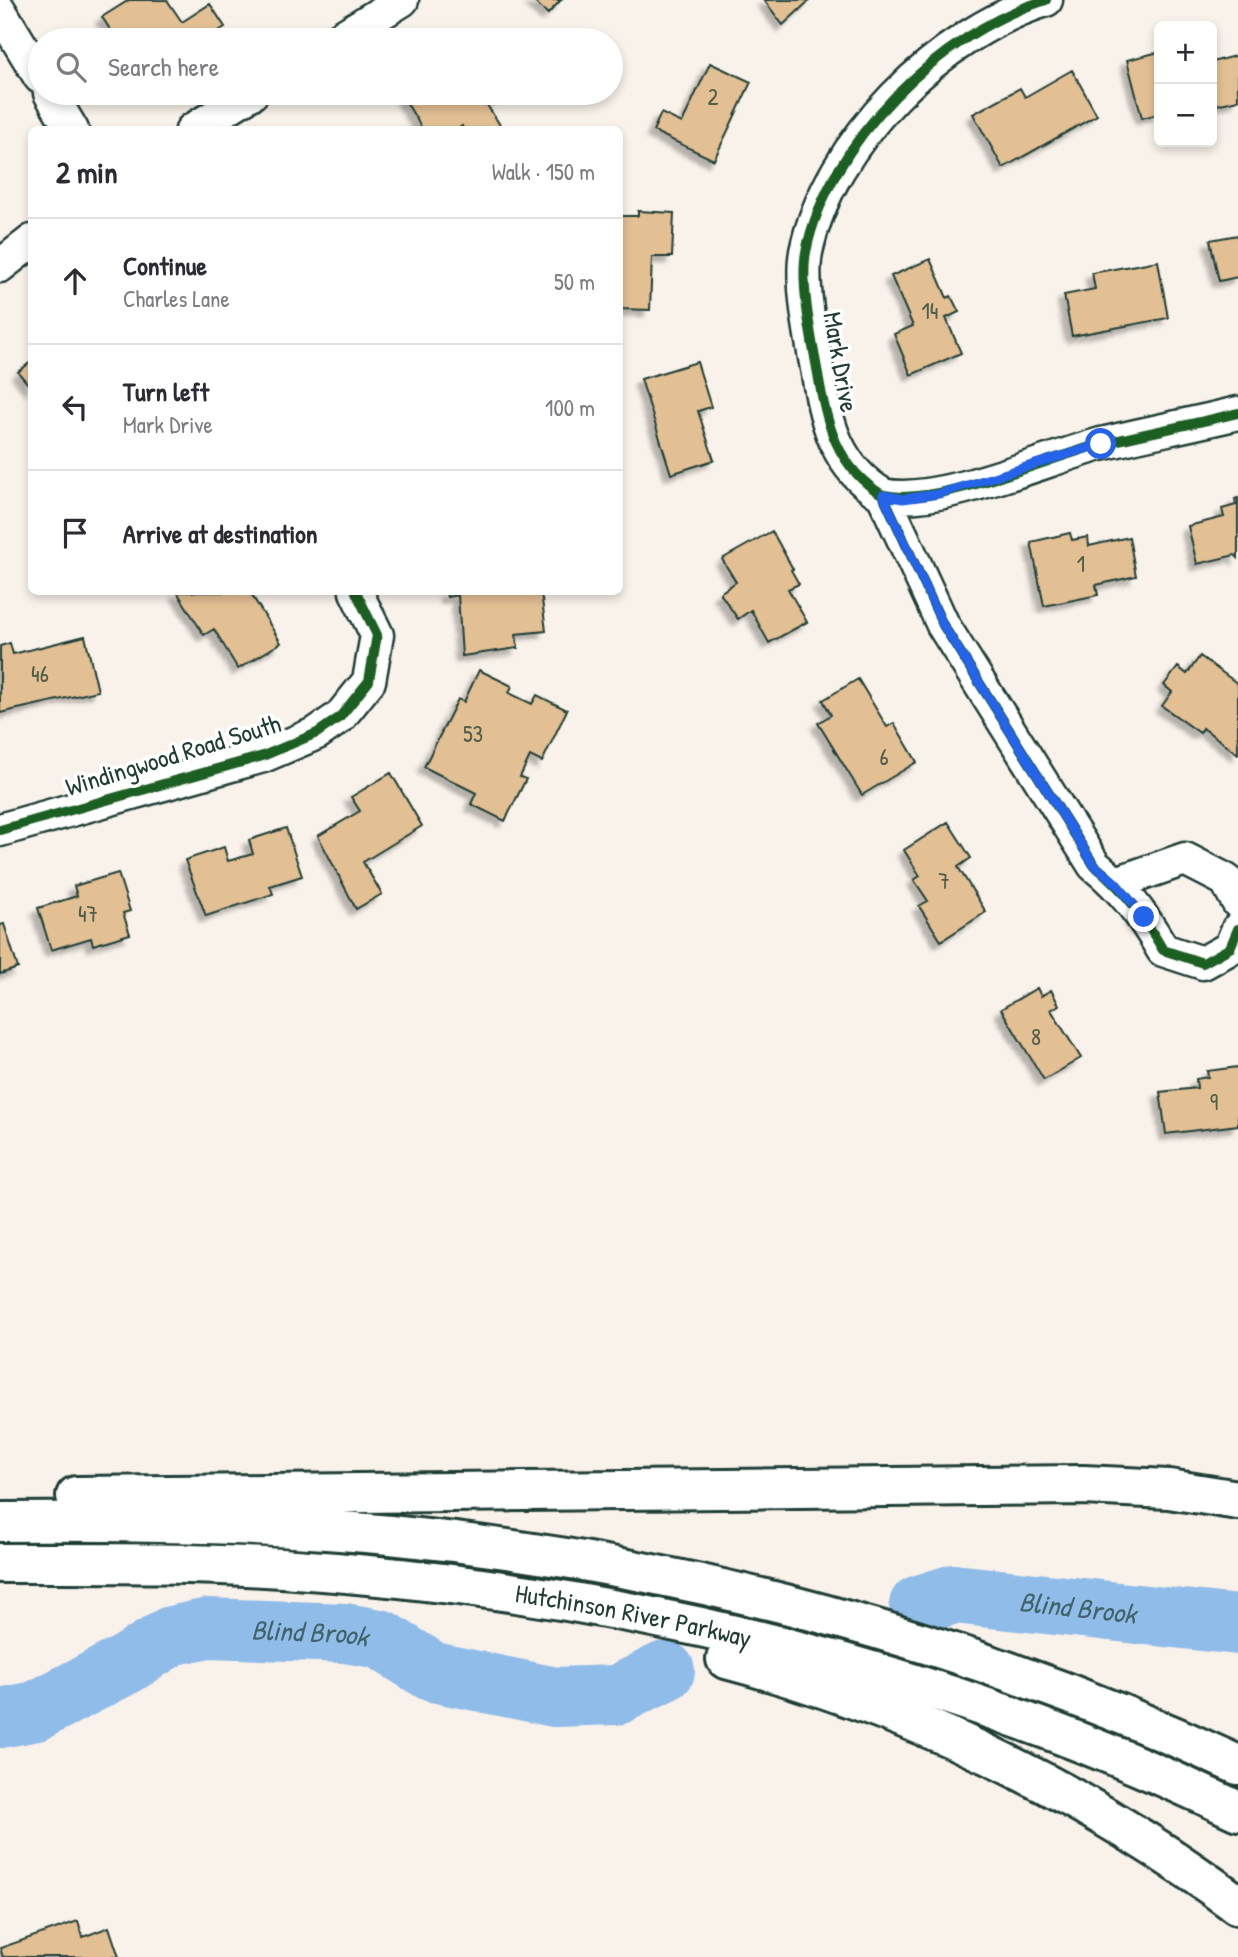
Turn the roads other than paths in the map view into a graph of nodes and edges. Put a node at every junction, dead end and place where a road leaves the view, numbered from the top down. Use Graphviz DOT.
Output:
graph roads {
  1 [pos="402,0"];
  2 [pos="1046,0"];
  3 [pos="1012,5"];
  4 [pos="0,11"];
  5 [pos="356,28"];
  6 [pos="28,57"];
  7 [pos="57,105"];
  8 [pos="233,105"];
  9 [pos="70,126"];
  10 [pos="198,126"];
  11 [pos="28,244"];
  12 [pos="0,266"];
  13 [pos="1238,413"];
  14 [pos="883,495"];
  15 [pos="357,595"];
  16 [pos="0,830"];
  17 [pos="1116,883"];
  18 [pos="1238,902"];
  19 [pos="1238,929"];
  20 [pos="0,1498"];
  21 [pos="1238,1500"];
  22 [pos="0,1522"];
  23 [pos="0,1563"];
  24 [pos="457,1585"];
  25 [pos="1238,1765"];
  26 [pos="1238,1811"];
  27 [pos="1238,1905"];
  1 -- 5 [label="street"];
  2 -- 3 [label="street, Mark Drive"];
  3 -- 14 [label="street, Mark Drive"];
  4 -- 6 [label="street"];
  7 -- 9 [label="street"];
  8 -- 10 [label="street"];
  11 -- 12 [label="street"];
  13 -- 14 [label="street"];
  14 -- 17 [label="street, Mark Drive"];
  15 -- 16 [label="street, Windingwood Road South"];
  17 -- 18 [label="street"];
  17 -- 19 [label="street, Mark Drive"];
  20 -- 21 [label="highway"];
  22 -- 25 [label="highway, Hutchinson River Parkway"];
  23 -- 24 [label="highway, Hutchinson River Parkway"];
  24 -- 26 [label="highway, Hutchinson River Parkway"];
  24 -- 27 [label="highway"];
}
